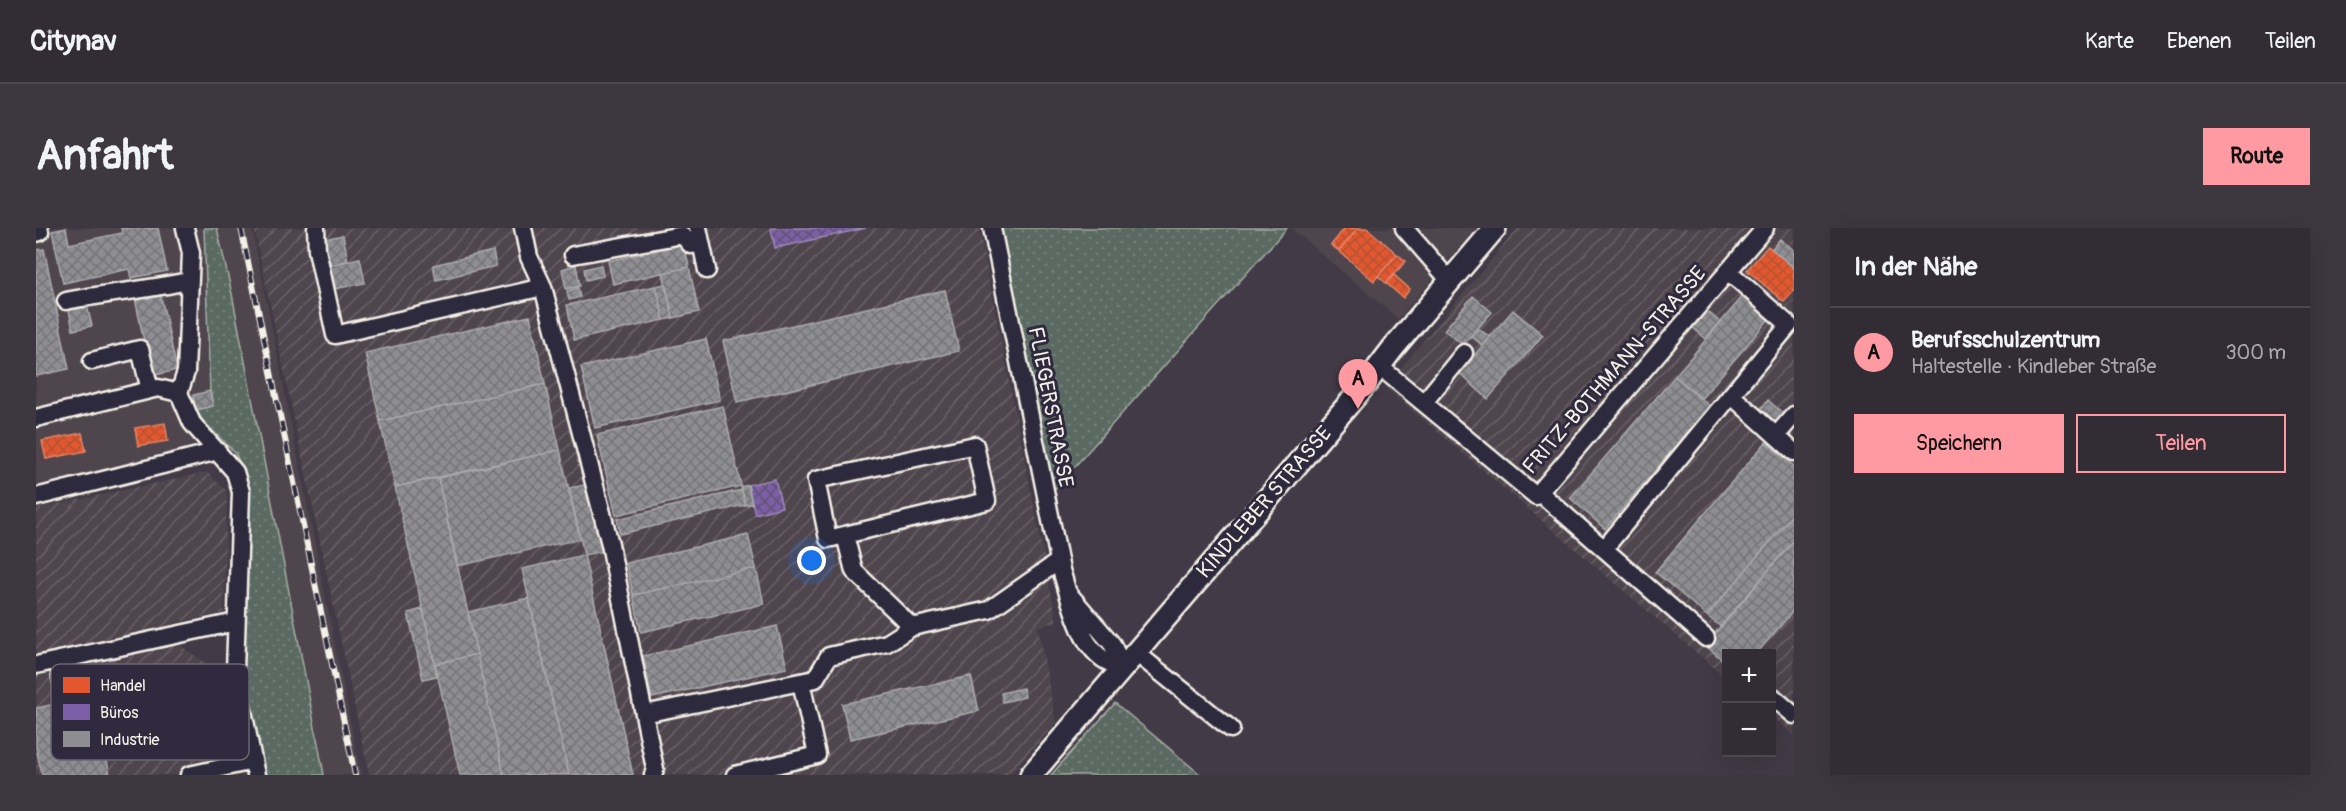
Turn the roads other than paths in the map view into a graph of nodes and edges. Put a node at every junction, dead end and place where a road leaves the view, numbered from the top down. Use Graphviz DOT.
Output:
graph roads {
  1 [pos="39,228"];
  2 [pos="185,228"];
  3 [pos="316,228"];
  4 [pos="523,228"];
  5 [pos="992,228"];
  6 [pos="1404,228"];
  7 [pos="1495,228"];
  8 [pos="1765,228"];
  9 [pos="36,233"];
  10 [pos="700,235"];
  11 [pos="573,255"];
  12 [pos="707,270"];
  13 [pos="1728,271"];
  14 [pos="188,281"];
  15 [pos="1450,281"];
  16 [pos="543,287"];
  17 [pos="66,301"];
  18 [pos="1464,353"];
  19 [pos="92,361"];
  20 [pos="1379,366"];
  21 [pos="150,390"];
  22 [pos="179,393"];
  23 [pos="1731,395"];
  24 [pos="1425,402"];
  25 [pos="40,414"];
  26 [pos="1794,415"];
  27 [pos="1776,436"];
  28 [pos="218,452"];
  29 [pos="1794,452"];
  30 [pos="1539,492"];
  31 [pos="36,497"];
  32 [pos="845,535"];
  33 [pos="1604,549"];
  34 [pos="1059,561"];
  35 [pos="236,622"];
  36 [pos="912,627"];
  37 [pos="1706,638"];
  38 [pos="1129,659"];
  39 [pos="58,660"];
  40 [pos="59,664"];
  41 [pos="235,664"];
  42 [pos="36,665"];
  43 [pos="801,682"];
  44 [pos="1776,699"];
  45 [pos="644,714"];
  46 [pos="1794,715"];
  47 [pos="1232,729"];
  48 [pos="249,739"];
  49 [pos="255,768"];
  50 [pos="189,775"];
  51 [pos="653,775"];
  52 [pos="735,775"];
  53 [pos="1031,775"];
  1 -- 9 [label="street"];
  2 -- 14 [label="street"];
  3 -- 16 [label="street"];
  4 -- 16 [label="street"];
  5 -- 34 [label="street, FLIEGERSTRASSE"];
  6 -- 15 [label="street"];
  7 -- 15 [label="main road, KINDLEBER STRASSE"];
  8 -- 13 [label="street, FRITZ-BOTHMANN-STRASSE"];
  10 -- 11 [label="street"];
  10 -- 12 [label="street"];
  13 -- 23 [label="street"];
  13 -- 30 [label="street, FRITZ-BOTHMANN-STRASSE"];
  14 -- 17 [label="street"];
  14 -- 22 [label="street"];
  15 -- 20 [label="main road, KINDLEBER STRASSE"];
  16 -- 45 [label="street"];
  18 -- 24 [label="street"];
  19 -- 21 [label="street"];
  20 -- 24 [label="street, FRITZ-BOTHMANN-STRASSE"];
  20 -- 38 [label="main road, KINDLEBER STRASSE"];
  21 -- 22 [label="street"];
  21 -- 25 [label="street"];
  22 -- 28 [label="street"];
  23 -- 27 [label="street"];
  23 -- 33 [label="street"];
  24 -- 30 [label="street, FRITZ-BOTHMANN-STRASSE"];
  26 -- 27 [label="street"];
  27 -- 29 [label="street"];
  28 -- 31 [label="street"];
  28 -- 35 [label="street"];
  30 -- 33 [label="street"];
  32 -- 32 [label="street"];
  32 -- 36 [label="street"];
  33 -- 37 [label="street"];
  34 -- 36 [label="street"];
  34 -- 38 [label="street, FLIEGERSTRASSE"];
  35 -- 39 [label="street"];
  35 -- 41 [label="street"];
  36 -- 43 [label="street"];
  38 -- 47 [label="street"];
  38 -- 53 [label="main road, KINDLEBER STRASSE"];
  39 -- 40 [label="street"];
  39 -- 42 [label="street"];
  43 -- 45 [label="street"];
  43 -- 52 [label="street"];
  44 -- 46 [label="street"];
  45 -- 51 [label="street"];
  48 -- 49 [label="street"];
  49 -- 50 [label="street"];
}
